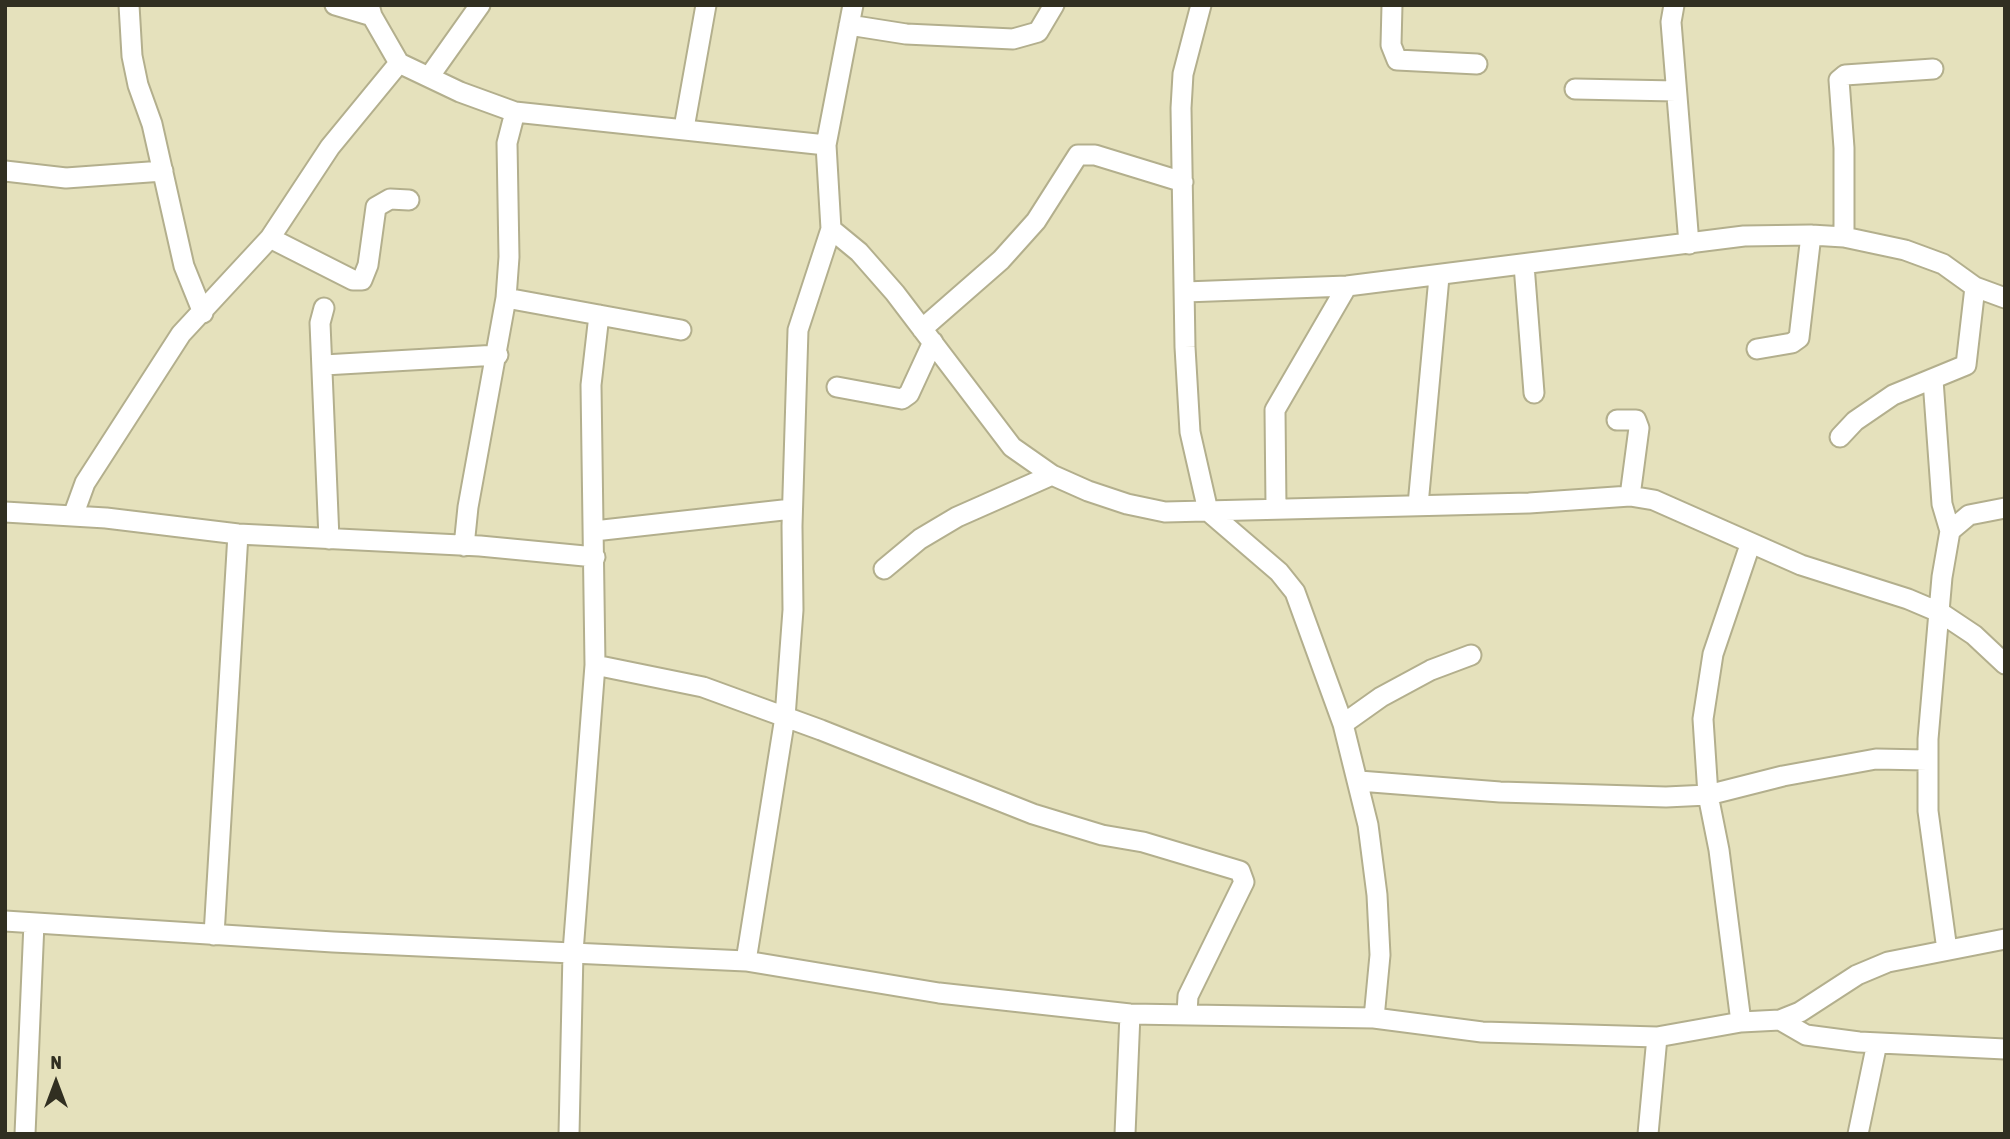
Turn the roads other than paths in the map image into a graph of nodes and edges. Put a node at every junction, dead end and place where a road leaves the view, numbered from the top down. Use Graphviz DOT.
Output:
graph roads {
  1 [pos="129,5"];
  2 [pos="335,5"];
  3 [pos="480,5"];
  4 [pos="706,5"];
  5 [pos="1055,5"];
  6 [pos="1201,5"];
  7 [pos="1392,5"];
  8 [pos="1674,5"];
  9 [pos="370,11"];
  10 [pos="851,15"];
  11 [pos="399,63"];
  12 [pos="1476,64"];
  13 [pos="1933,69"];
  14 [pos="429,77"];
  15 [pos="1576,89"];
  16 [pos="1676,91"];
  17 [pos="515,112"];
  18 [pos="684,128"];
  19 [pos="826,145"];
  20 [pos="5,171"];
  21 [pos="163,172"];
  22 [pos="1183,182"];
  23 [pos="409,200"];
  24 [pos="831,229"];
  25 [pos="1811,235"];
  26 [pos="1844,237"];
  27 [pos="270,238"];
  28 [pos="1689,244"];
  29 [pos="1524,265"];
  30 [pos="1439,277"];
  31 [pos="1347,286"];
  32 [pos="1975,287"];
  33 [pos="1185,292"];
  34 [pos="506,298"];
  35 [pos="2005,298"];
  36 [pos="324,308"];
  37 [pos="203,313"];
  38 [pos="599,315"];
  39 [pos="681,331"];
  40 [pos="928,336"];
  41 [pos="1756,349"];
  42 [pos="498,355"];
  43 [pos="324,365"];
  44 [pos="1933,380"];
  45 [pos="837,387"];
  46 [pos="1534,393"];
  47 [pos="1617,420"];
  48 [pos="1840,437"];
  49 [pos="1052,475"];
  50 [pos="1630,496"];
  51 [pos="1418,505"];
  52 [pos="1276,507"];
  53 [pos="2005,508"];
  54 [pos="792,509"];
  55 [pos="1208,511"];
  56 [pos="5,512"];
  57 [pos="73,516"];
  58 [pos="594,531"];
  59 [pos="1951,531"];
  60 [pos="238,534"];
  61 [pos="329,538"];
  62 [pos="1750,545"];
  63 [pos="464,546"];
  64 [pos="595,557"];
  65 [pos="884,569"];
  66 [pos="1941,613"];
  67 [pos="1471,655"];
  68 [pos="595,664"];
  69 [pos="2005,664"];
  70 [pos="785,717"];
  71 [pos="1343,724"];
  72 [pos="1927,760"];
  73 [pos="1359,781"];
  74 [pos="1708,795"];
  75 [pos="5,921"];
  76 [pos="34,923"];
  77 [pos="214,934"];
  78 [pos="2005,939"];
  79 [pos="1947,950"];
  80 [pos="573,952"];
  81 [pos="746,961"];
  82 [pos="1187,1013"];
  83 [pos="1130,1014"];
  84 [pos="1374,1018"];
  85 [pos="1780,1020"];
  86 [pos="1741,1022"];
  87 [pos="1657,1037"];
  88 [pos="1877,1042"];
  89 [pos="2005,1048"];
  90 [pos="25,1134"];
  91 [pos="569,1134"];
  92 [pos="1125,1134"];
  93 [pos="1648,1134"];
  94 [pos="1858,1134"];
  1 -- 21 [label="street"];
  2 -- 9 [label="street"];
  3 -- 14 [label="street"];
  4 -- 18 [label="street"];
  5 -- 10 [label="street"];
  6 -- 22 [label="street"];
  7 -- 12 [label="street"];
  8 -- 16 [label="street"];
  9 -- 11 [label="street"];
  10 -- 19 [label="street"];
  11 -- 14 [label="street"];
  11 -- 27 [label="street"];
  13 -- 26 [label="street"];
  14 -- 17 [label="street"];
  15 -- 16 [label="street"];
  16 -- 28 [label="street"];
  17 -- 18 [label="street"];
  17 -- 34 [label="street"];
  18 -- 19 [label="street"];
  19 -- 24 [label="street"];
  20 -- 21 [label="street"];
  21 -- 37 [label="street"];
  22 -- 33 [label="street"];
  22 -- 40 [label="street"];
  23 -- 27 [label="street"];
  24 -- 40 [label="street"];
  24 -- 54 [label="street"];
  25 -- 26 [label="street"];
  25 -- 28 [label="street"];
  25 -- 41 [label="street"];
  26 -- 32 [label="street"];
  27 -- 37 [label="street"];
  28 -- 29 [label="street"];
  29 -- 30 [label="street"];
  29 -- 46 [label="street"];
  30 -- 31 [label="street"];
  30 -- 51 [label="street"];
  31 -- 33 [label="street"];
  31 -- 52 [label="street"];
  32 -- 35 [label="street"];
  32 -- 44 [label="street"];
  33 -- 55 [label="street"];
  34 -- 38 [label="street"];
  34 -- 42 [label="street"];
  36 -- 43 [label="street"];
  37 -- 57 [label="street"];
  38 -- 39 [label="street"];
  38 -- 58 [label="street"];
  40 -- 45 [label="street"];
  40 -- 49 [label="street"];
  42 -- 43 [label="street"];
  42 -- 63 [label="street"];
  43 -- 61 [label="street"];
  44 -- 48 [label="street"];
  44 -- 59 [label="street"];
  47 -- 50 [label="street"];
  49 -- 55 [label="street"];
  49 -- 65 [label="street"];
  50 -- 51 [label="street"];
  50 -- 62 [label="street"];
  51 -- 52 [label="street"];
  52 -- 55 [label="street"];
  53 -- 59 [label="street"];
  54 -- 58 [label="street"];
  54 -- 70 [label="street"];
  55 -- 71 [label="street"];
  56 -- 57 [label="street"];
  57 -- 60 [label="street"];
  58 -- 64 [label="street"];
  59 -- 66 [label="street"];
  60 -- 61 [label="street"];
  60 -- 77 [label="street"];
  61 -- 63 [label="street"];
  62 -- 66 [label="street"];
  62 -- 74 [label="street"];
  63 -- 64 [label="street"];
  64 -- 68 [label="street"];
  66 -- 69 [label="street"];
  66 -- 72 [label="street"];
  67 -- 71 [label="street"];
  68 -- 70 [label="street"];
  68 -- 80 [label="street"];
  70 -- 81 [label="street"];
  70 -- 82 [label="street"];
  71 -- 73 [label="street"];
  72 -- 74 [label="street"];
  72 -- 79 [label="street"];
  73 -- 74 [label="street"];
  73 -- 84 [label="street"];
  74 -- 86 [label="street"];
  75 -- 76 [label="street"];
  76 -- 77 [label="street"];
  76 -- 90 [label="street"];
  77 -- 80 [label="street"];
  78 -- 79 [label="street"];
  79 -- 85 [label="street"];
  80 -- 81 [label="street"];
  80 -- 91 [label="street"];
  81 -- 83 [label="street"];
  82 -- 83 [label="street"];
  82 -- 84 [label="street"];
  83 -- 92 [label="street"];
  84 -- 87 [label="street"];
  85 -- 86 [label="street"];
  85 -- 88 [label="street"];
  86 -- 87 [label="street"];
  87 -- 93 [label="street"];
  88 -- 89 [label="street"];
  88 -- 94 [label="street"];
}
